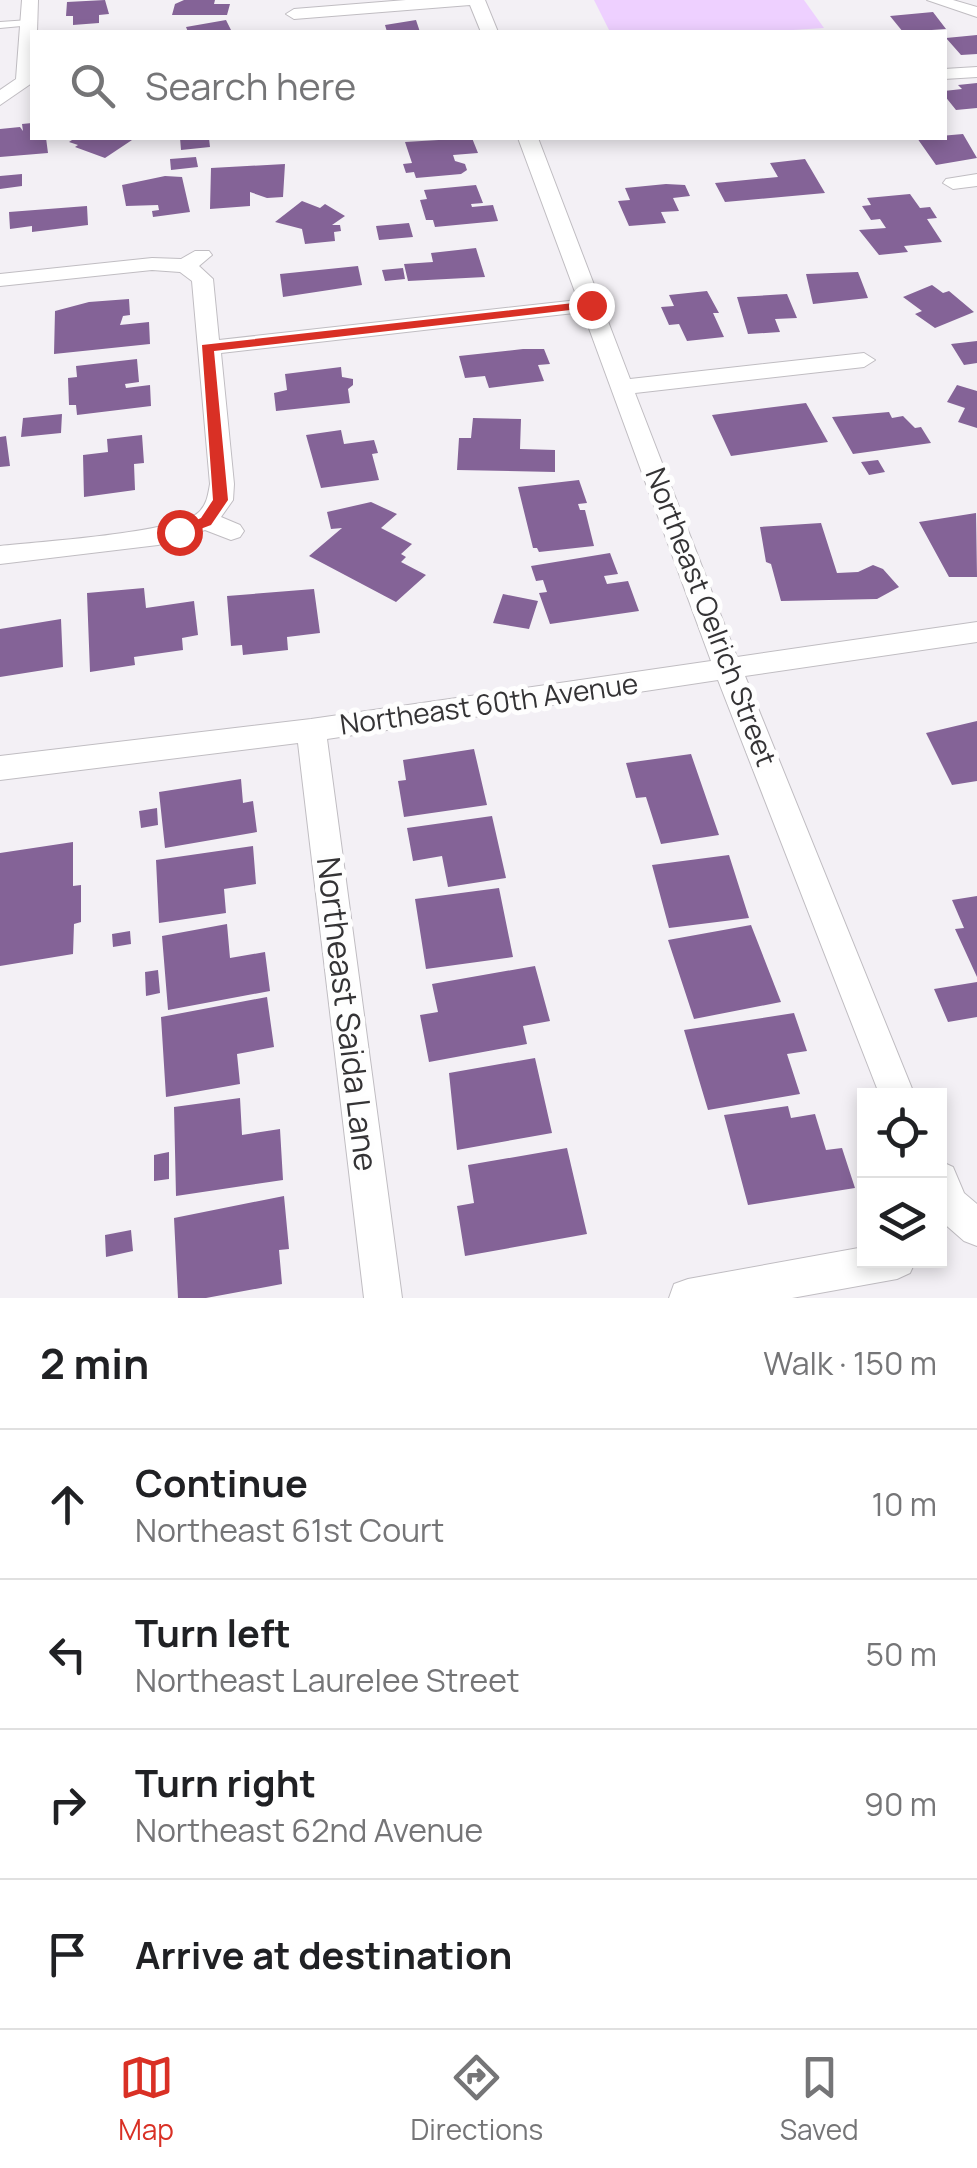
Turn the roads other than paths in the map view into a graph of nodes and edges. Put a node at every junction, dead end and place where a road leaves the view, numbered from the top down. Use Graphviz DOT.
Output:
graph roads {
  1 [pos="30,0"];
  2 [pos="473,0"];
  3 [pos="935,0"];
  4 [pos="977,12"];
  5 [pos="294,14"];
  6 [pos="30,23"];
  7 [pos="0,25"];
  8 [pos="488,30"];
  9 [pos="977,72"];
  10 [pos="947,74"];
  11 [pos="0,99"];
  12 [pos="529,140"];
  13 [pos="977,180"];
  14 [pos="954,183"];
  15 [pos="0,280"];
  16 [pos="591,305"];
  17 [pos="207,348"];
  18 [pos="864,360"];
  19 [pos="624,387"];
  20 [pos="206,522"];
  21 [pos="231,531"];
  22 [pos="0,556"];
  23 [pos="977,632"];
  24 [pos="728,670"];
  25 [pos="311,730"];
  26 [pos="0,768"];
  27 [pos="895,1088"];
  28 [pos="857,1267"];
  29 [pos="382,1298"];
  30 [pos="688,1298"];
  1 -- 6 [label="street"];
  2 -- 5 [label="street"];
  2 -- 8 [label="street"];
  3 -- 4 [label="street"];
  6 -- 7 [label="lane"];
  6 -- 11 [label="street"];
  9 -- 10 [label="street"];
  12 -- 16 [label="street, Northeast Oelrich Street"];
  13 -- 14 [label="street"];
  15 -- 17 [label="street"];
  16 -- 17 [label="street"];
  16 -- 19 [label="street, Northeast Oelrich Street"];
  17 -- 20 [label="street"];
  18 -- 19 [label="street"];
  19 -- 24 [label="street, Northeast Oelrich Street"];
  20 -- 21 [label="street"];
  20 -- 22 [label="street"];
  23 -- 24 [label="street, Northeast 60th Avenue"];
  24 -- 25 [label="street, Northeast 60th Avenue"];
  24 -- 27 [label="street, Northeast Oelrich Street"];
  25 -- 26 [label="street, Northeast 60th Avenue"];
  25 -- 29 [label="street, Northeast Saida Lane"];
  28 -- 30 [label="street"];
}
